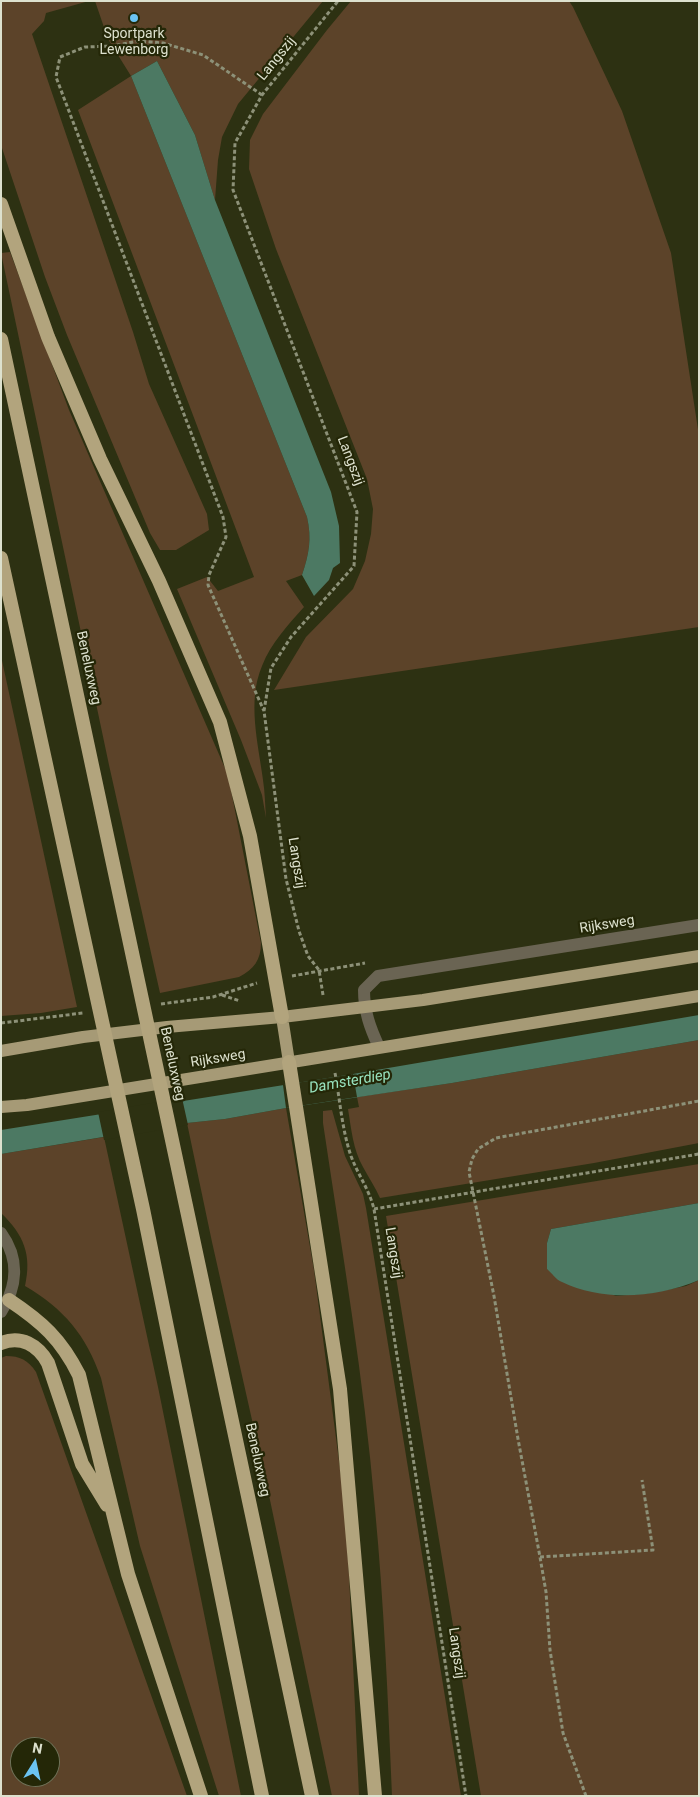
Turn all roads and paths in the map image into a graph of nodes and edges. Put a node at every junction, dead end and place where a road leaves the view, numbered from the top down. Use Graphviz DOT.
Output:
graph roads {
  1 [pos="338,1"];
  2 [pos="262,95"];
  3 [pos="1,204"];
  4 [pos="1,339"];
  5 [pos="1,558"];
  6 [pos="264,711"];
  7 [pos="699,925"];
  8 [pos="699,956"];
  9 [pos="699,996"];
  10 [pos="364,1008"];
  11 [pos="325,1012"];
  12 [pos="282,1018"];
  13 [pos="379,1047"];
  14 [pos="1,1051"];
  15 [pos="332,1055"];
  16 [pos="290,1062"];
  17 [pos="699,1101"];
  18 [pos="1,1107"];
  19 [pos="699,1154"];
  20 [pos="472,1193"];
  21 [pos="374,1209"];
  22 [pos="1,1233"];
  23 [pos="4,1302"];
  24 [pos="1,1343"];
  25 [pos="642,1480"];
  26 [pos="114,1518"];
  27 [pos="540,1557"];
  28 [pos="201,1796"];
  29 [pos="262,1796"];
  30 [pos="312,1796"];
  31 [pos="375,1796"];
  32 [pos="466,1796"];
  33 [pos="586,1796"];
  1 -- 2 [label="path, Langszij"];
  2 -- 6 [label="path, Langszij"];
  2 -- 6 [label="path"];
  3 -- 12 [label="highway"];
  4 -- 30 [label="highway, Beneluxweg"];
  5 -- 29 [label="highway"];
  6 -- 11 [label="path, Langszij"];
  7 -- 10 [label="street, Rijksweg"];
  8 -- 10 [label="main road"];
  9 -- 13 [label="main road, Rijksweg"];
  10 -- 11 [label="main road"];
  10 -- 13 [label="street, Rijksweg"];
  11 -- 12 [label="main road"];
  12 -- 14 [label="main road"];
  12 -- 16 [label="main road"];
  13 -- 15 [label="main road, Rijksweg"];
  15 -- 16 [label="main road, Rijksweg"];
  15 -- 21 [label="path, Langszij"];
  16 -- 18 [label="main road, Rijksweg"];
  16 -- 31 [label="highway"];
  17 -- 20 [label="path"];
  19 -- 20 [label="path"];
  20 -- 21 [label="path"];
  20 -- 27 [label="path"];
  21 -- 32 [label="path, Langszij"];
  22 -- 23 [label="street"];
  23 -- 26 [label="highway"];
  24 -- 26 [label="highway"];
  25 -- 27 [label="path"];
  26 -- 28 [label="highway"];
  27 -- 33 [label="path"];
}
